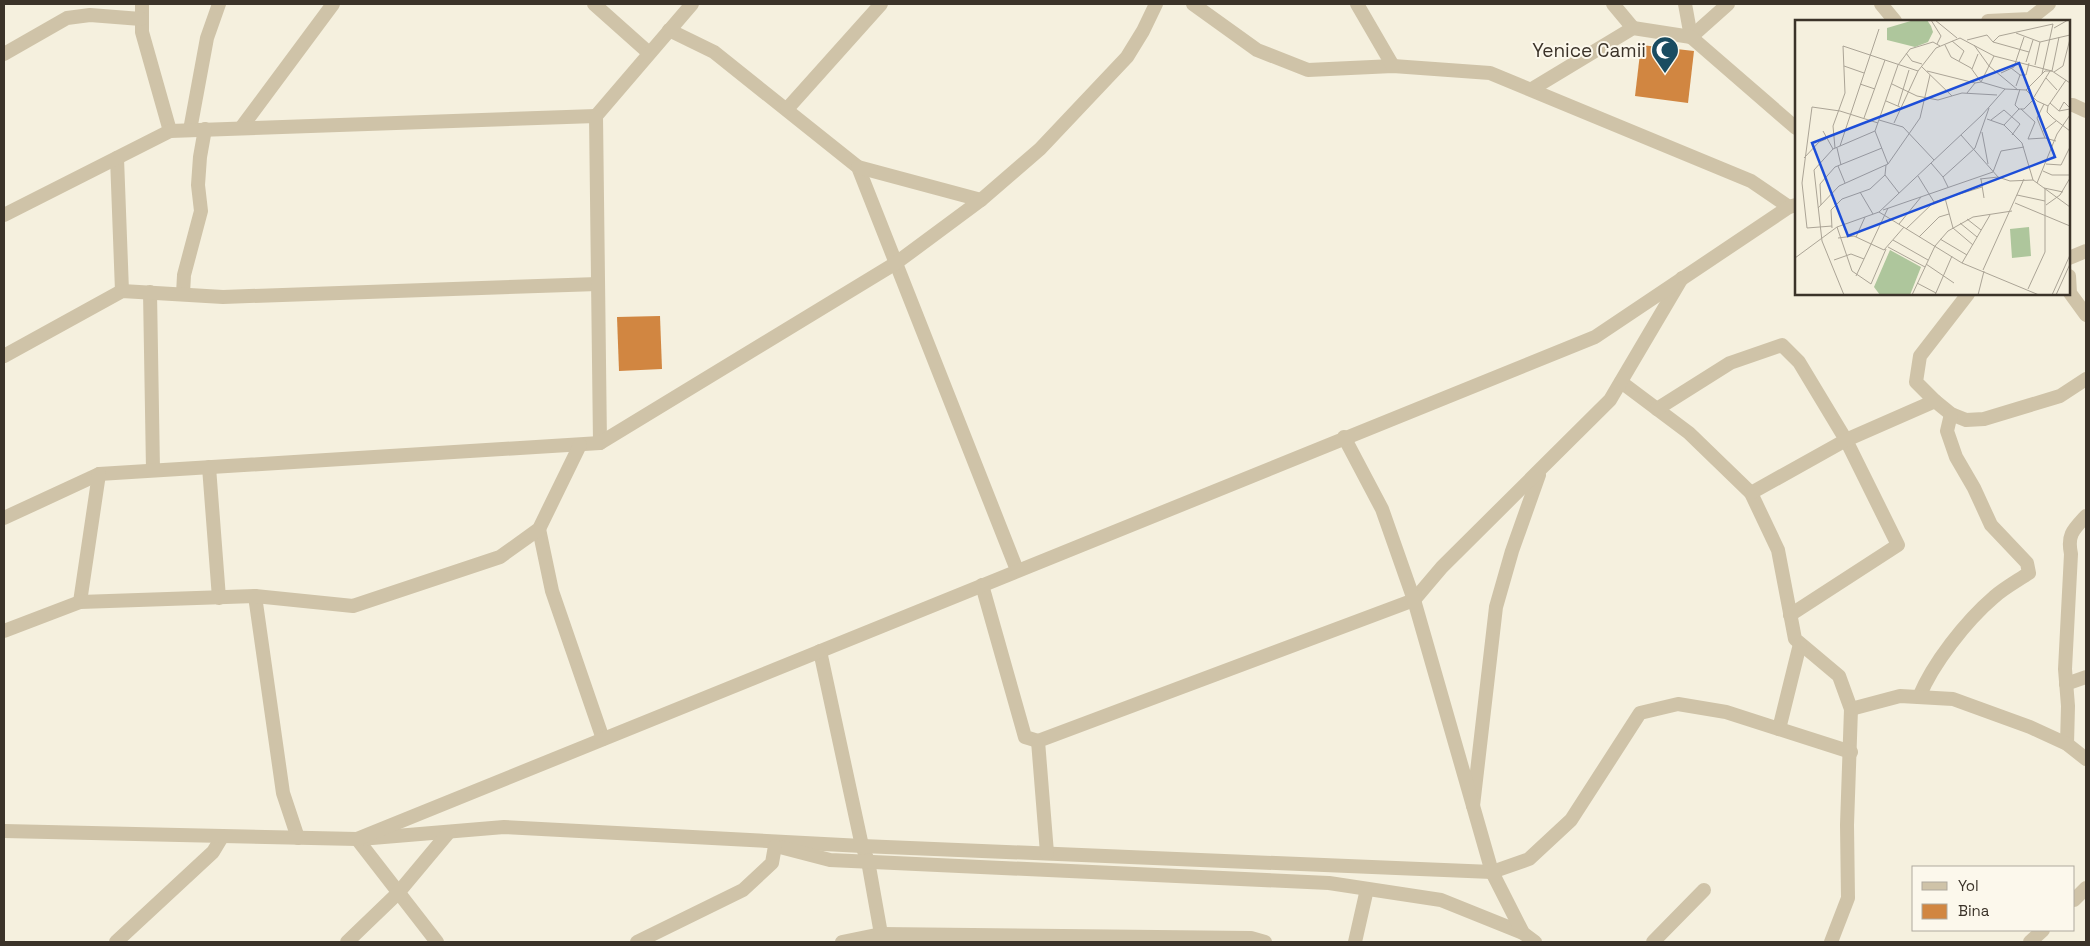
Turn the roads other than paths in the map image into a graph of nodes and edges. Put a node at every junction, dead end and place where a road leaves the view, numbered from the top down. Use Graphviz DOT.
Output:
graph roads {
  1 [pos="142,4"];
  2 [pos="219,4"];
  3 [pos="333,4"];
  4 [pos="594,4"];
  5 [pos="692,4"];
  6 [pos="882,4"];
  7 [pos="1156,4"];
  8 [pos="1193,4"];
  9 [pos="1357,4"];
  10 [pos="1613,4"];
  11 [pos="1684,4"];
  12 [pos="1728,4"];
  13 [pos="1881,4"];
  14 [pos="2049,4"];
  15 [pos="142,19"];
  16 [pos="1894,20"];
  17 [pos="2018,20"];
  18 [pos="1633,28"];
  19 [pos="669,30"];
  20 [pos="1690,36"];
  21 [pos="649,53"];
  22 [pos="4,54"];
  23 [pos="1393,66"];
  24 [pos="1532,89"];
  25 [pos="2070,105"];
  26 [pos="787,109"];
  27 [pos="2086,112"];
  28 [pos="596,116"];
  29 [pos="1795,127"];
  30 [pos="241,128"];
  31 [pos="206,129"];
  32 [pos="190,130"];
  33 [pos="170,131"];
  34 [pos="117,158"];
  35 [pos="858,167"];
  36 [pos="981,200"];
  37 [pos="1793,206"];
  38 [pos="4,215"];
  39 [pos="2086,251"];
  40 [pos="2070,258"];
  41 [pos="896,263"];
  42 [pos="1682,278"];
  43 [pos="598,284"];
  44 [pos="122,291"];
  45 [pos="150,292"];
  46 [pos="2070,293"];
  47 [pos="182,294"];
  48 [pos="1967,295"];
  49 [pos="2086,315"];
  50 [pos="4,356"];
  51 [pos="2086,380"];
  52 [pos="1621,382"];
  53 [pos="1934,401"];
  54 [pos="1658,410"];
  55 [pos="1951,414"];
  56 [pos="1344,437"];
  57 [pos="1846,440"];
  58 [pos="600,444"];
  59 [pos="580,445"];
  60 [pos="209,467"];
  61 [pos="153,470"];
  62 [pos="1541,470"];
  63 [pos="99,474"];
  64 [pos="1751,493"];
  65 [pos="2086,516"];
  66 [pos="4,518"];
  67 [pos="539,529"];
  68 [pos="1017,570"];
  69 [pos="982,585"];
  70 [pos="255,596"];
  71 [pos="219,598"];
  72 [pos="1414,600"];
  73 [pos="80,602"];
  74 [pos="1790,615"];
  75 [pos="4,631"];
  76 [pos="1800,644"];
  77 [pos="820,651"];
  78 [pos="2086,676"];
  79 [pos="2066,684"];
  80 [pos="1919,697"];
  81 [pos="1851,709"];
  82 [pos="1779,729"];
  83 [pos="603,739"];
  84 [pos="1038,741"];
  85 [pos="2067,744"];
  86 [pos="1851,752"];
  87 [pos="2086,759"];
  88 [pos="1473,806"];
  89 [pos="4,831"];
  90 [pos="449,832"];
  91 [pos="222,837"];
  92 [pos="298,838"];
  93 [pos="357,839"];
  94 [pos="751,839"];
  95 [pos="776,846"];
  96 [pos="862,846"];
  97 [pos="1047,853"];
  98 [pos="868,862"];
  99 [pos="1492,872"];
  100 [pos="2086,888"];
  101 [pos="1367,889"];
  102 [pos="1704,890"];
  103 [pos="398,893"];
  104 [pos="2075,899"];
  105 [pos="2042,931"];
  106 [pos="1523,933"];
  107 [pos="881,934"];
  108 [pos="991,939"];
  109 [pos="116,942"];
  110 [pos="347,942"];
  111 [pos="437,942"];
  112 [pos="637,942"];
  113 [pos="842,942"];
  114 [pos="1265,942"];
  115 [pos="1355,942"];
  116 [pos="1536,942"];
  117 [pos="1654,942"];
  118 [pos="1830,942"];
  119 [pos="2030,942"];
  1 -- 15 [label="street"];
  2 -- 32 [label="street"];
  3 -- 30 [label="street"];
  4 -- 21 [label="street"];
  5 -- 19 [label="street"];
  6 -- 26 [label="street"];
  7 -- 36 [label="street"];
  8 -- 23 [label="street"];
  9 -- 23 [label="street"];
  10 -- 18 [label="street"];
  11 -- 20 [label="street"];
  12 -- 20 [label="street"];
  13 -- 16 [label="street"];
  14 -- 17 [label="street"];
  15 -- 22 [label="street"];
  15 -- 33 [label="street"];
  18 -- 20 [label="street"];
  18 -- 24 [label="street"];
  19 -- 21 [label="street"];
  19 -- 26 [label="street"];
  20 -- 29 [label="street"];
  21 -- 28 [label="street"];
  23 -- 24 [label="street"];
  24 -- 37 [label="street"];
  25 -- 27 [label="street"];
  26 -- 35 [label="street"];
  28 -- 30 [label="street"];
  28 -- 43 [label="street"];
  30 -- 31 [label="street"];
  31 -- 32 [label="street"];
  31 -- 47 [label="street"];
  32 -- 33 [label="street"];
  33 -- 34 [label="street"];
  34 -- 38 [label="street"];
  34 -- 44 [label="street"];
  35 -- 36 [label="street"];
  35 -- 41 [label="street"];
  36 -- 41 [label="street"];
  37 -- 42 [label="street"];
  39 -- 40 [label="street"];
  41 -- 58 [label="street"];
  41 -- 68 [label="street"];
  42 -- 52 [label="street"];
  42 -- 56 [label="street"];
  43 -- 47 [label="street"];
  43 -- 58 [label="street"];
  44 -- 45 [label="street"];
  44 -- 50 [label="street"];
  45 -- 47 [label="street"];
  45 -- 61 [label="street"];
  46 -- 49 [label="street"];
  48 -- 53 [label="street"];
  51 -- 55 [label="street"];
  52 -- 54 [label="street"];
  52 -- 62 [label="street"];
  53 -- 55 [label="street"];
  53 -- 57 [label="street"];
  54 -- 57 [label="street"];
  54 -- 64 [label="street"];
  55 -- 80 [label="street"];
  56 -- 68 [label="street"];
  56 -- 72 [label="street"];
  57 -- 64 [label="street"];
  57 -- 74 [label="street"];
  58 -- 59 [label="street"];
  59 -- 60 [label="street"];
  59 -- 67 [label="street"];
  60 -- 61 [label="street"];
  60 -- 71 [label="street"];
  61 -- 63 [label="street"];
  62 -- 72 [label="street"];
  62 -- 88 [label="street"];
  63 -- 66 [label="street"];
  63 -- 73 [label="street"];
  64 -- 74 [label="street"];
  65 -- 79 [label="street"];
  67 -- 70 [label="street"];
  67 -- 83 [label="street"];
  68 -- 69 [label="street"];
  69 -- 77 [label="street"];
  69 -- 84 [label="street"];
  70 -- 71 [label="street"];
  70 -- 92 [label="street"];
  71 -- 73 [label="street"];
  72 -- 84 [label="street"];
  72 -- 88 [label="street"];
  73 -- 75 [label="street"];
  74 -- 76 [label="street"];
  76 -- 81 [label="street"];
  76 -- 82 [label="street"];
  77 -- 83 [label="street"];
  77 -- 96 [label="street"];
  78 -- 79 [label="street"];
  79 -- 85 [label="street"];
  80 -- 81 [label="street"];
  80 -- 85 [label="street"];
  81 -- 86 [label="street"];
  82 -- 86 [label="street"];
  82 -- 99 [label="street"];
  83 -- 93 [label="street"];
  84 -- 97 [label="street"];
  85 -- 87 [label="street"];
  86 -- 118 [label="street"];
  88 -- 99 [label="street"];
  89 -- 91 [label="street"];
  90 -- 93 [label="street"];
  90 -- 94 [label="street"];
  90 -- 103 [label="street"];
  91 -- 92 [label="street"];
  91 -- 109 [label="street"];
  92 -- 93 [label="street"];
  93 -- 103 [label="street"];
  94 -- 95 [label="street"];
  94 -- 96 [label="street"];
  95 -- 98 [label="street"];
  95 -- 112 [label="street"];
  96 -- 97 [label="street"];
  96 -- 98 [label="street"];
  97 -- 99 [label="street"];
  98 -- 101 [label="street"];
  98 -- 107 [label="street"];
  99 -- 106 [label="street"];
  100 -- 104 [label="street"];
  101 -- 106 [label="street"];
  101 -- 115 [label="street"];
  102 -- 117 [label="street"];
  103 -- 110 [label="street"];
  103 -- 111 [label="street"];
  105 -- 119 [label="street"];
  106 -- 116 [label="street"];
  107 -- 108 [label="street"];
  107 -- 113 [label="street"];
  108 -- 114 [label="street"];
}
